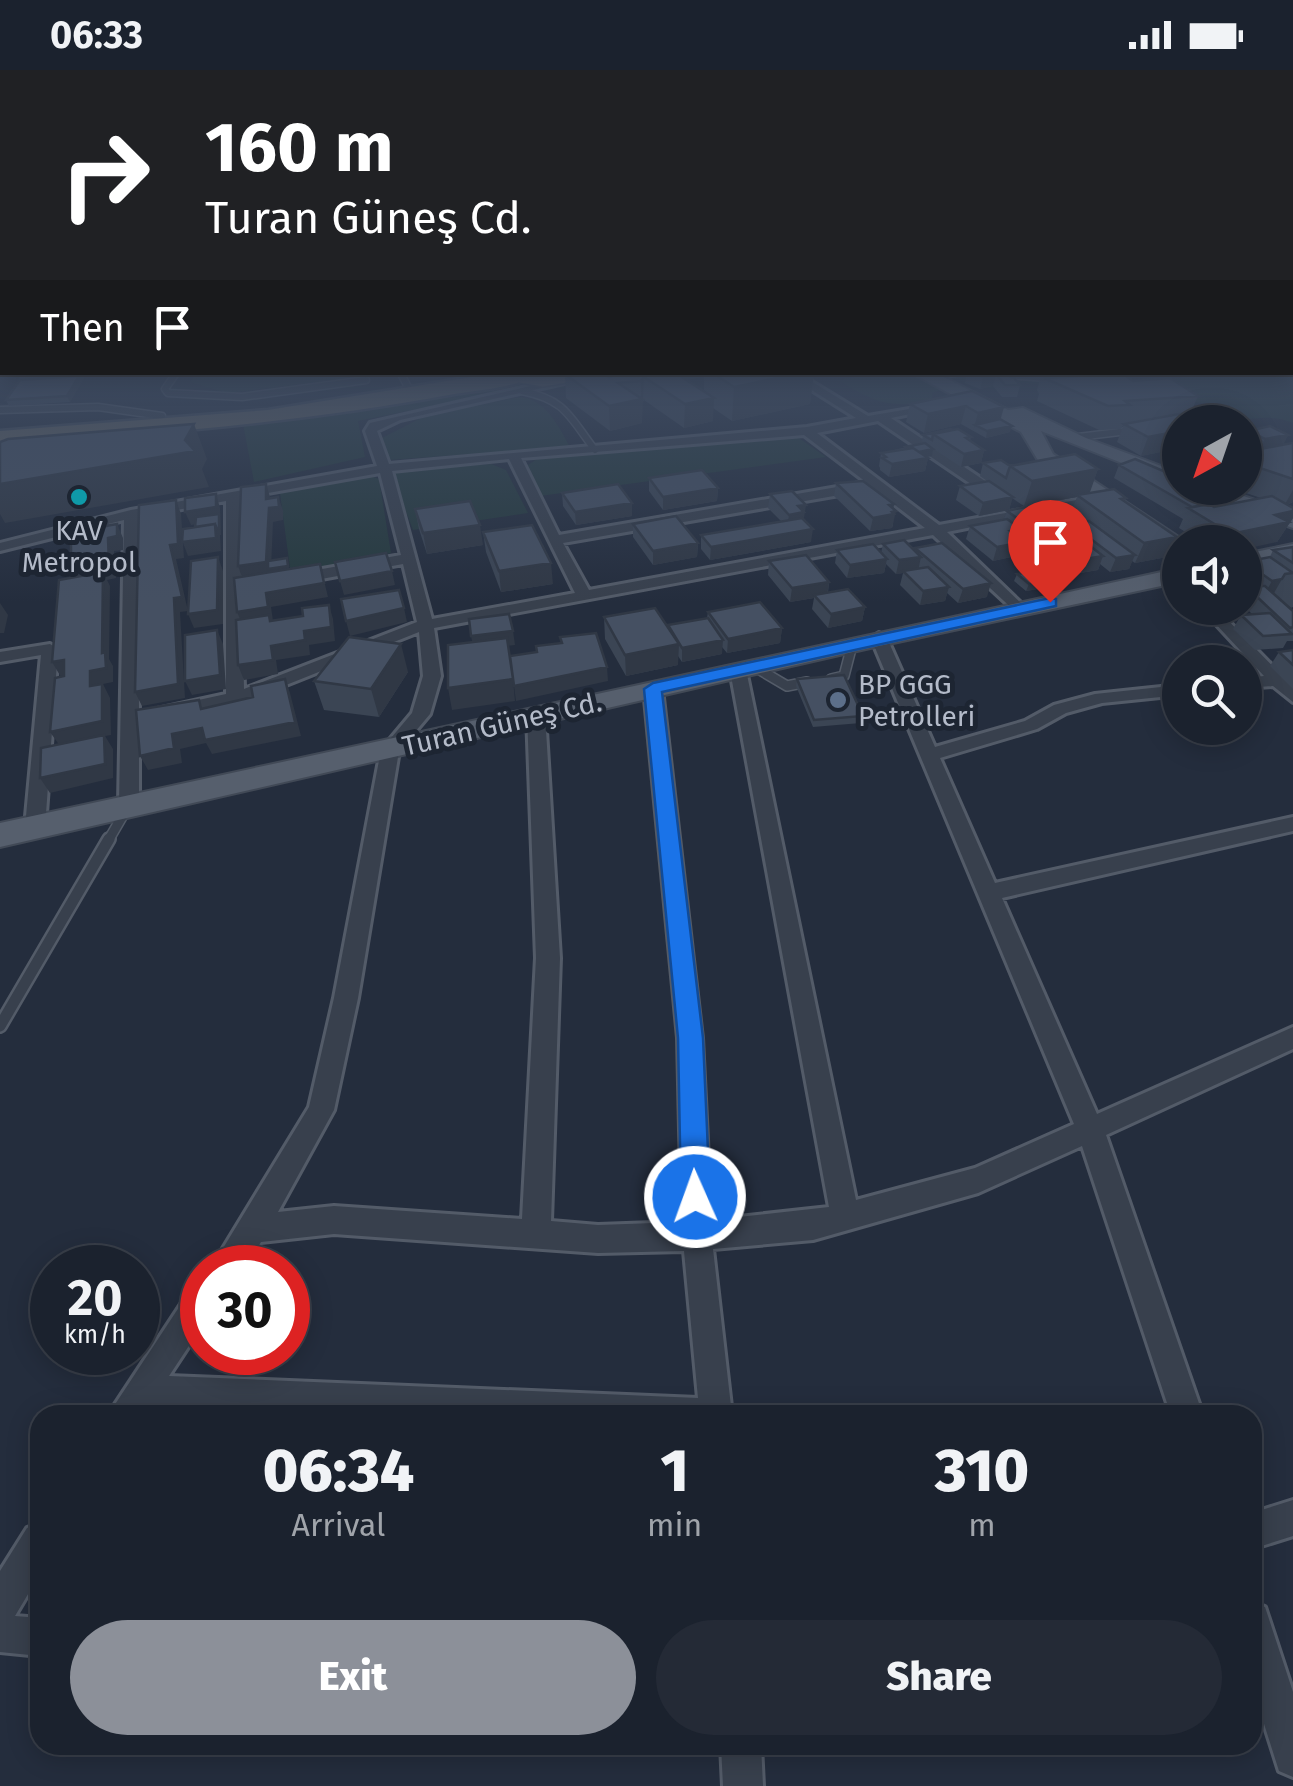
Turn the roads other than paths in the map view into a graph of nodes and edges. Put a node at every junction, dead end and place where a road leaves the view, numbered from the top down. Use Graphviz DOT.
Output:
graph roads {
  1 [pos="375,442"];
  2 [pos="589,442"];
  3 [pos="683,442"];
  4 [pos="822,442"];
  5 [pos="912,442"];
  6 [pos="1034,442"];
  7 [pos="1081,442"];
  8 [pos="595,450"];
  9 [pos="514,456"];
  10 [pos="385,468"];
  11 [pos="1162,472"];
  12 [pos="878,484"];
  13 [pos="233,496"];
  14 [pos="1107,498"];
  15 [pos="1248,505"];
  16 [pos="131,514"];
  17 [pos="1025,514"];
  18 [pos="1293,521"];
  19 [pos="936,530"];
  20 [pos="554,540"];
  21 [pos="0,547"];
  22 [pos="1162,551"];
  23 [pos="1291,554"];
  24 [pos="408,558"];
  25 [pos="1262,558"];
  26 [pos="1162,573"];
  27 [pos="281,582"];
  28 [pos="584,596"];
  29 [pos="1018,609"];
  30 [pos="426,625"];
  31 [pos="1224,625"];
  32 [pos="866,642"];
  33 [pos="0,657"];
  34 [pos="746,669"];
  35 [pos="1277,680"];
  36 [pos="1262,681"];
  37 [pos="653,689"];
  38 [pos="1162,692"];
  39 [pos="236,696"];
  40 [pos="1293,697"];
  41 [pos="536,714"];
  42 [pos="128,721"];
  43 [pos="390,750"];
  44 [pos="929,755"];
  45 [pos="129,805"];
  46 [pos="1293,824"];
  47 [pos="35,827"];
  48 [pos="0,835"];
  49 [pos="992,892"];
  50 [pos="0,1026"];
  51 [pos="1293,1038"];
  52 [pos="1090,1129"];
  53 [pos="845,1217"];
  54 [pos="253,1230"];
  55 [pos="536,1234"];
  56 [pos="696,1236"];
  57 [pos="242,1245"];
  58 [pos="180,1332"];
  59 [pos="132,1403"];
  60 [pos="229,1405"];
  61 [pos="715,1405"];
  62 [pos="1184,1405"];
  63 [pos="1293,1518"];
  64 [pos="1262,1528"];
  65 [pos="30,1557"];
  66 [pos="0,1605"];
  67 [pos="0,1633"];
  68 [pos="30,1636"];
  69 [pos="1262,1653"];
  70 [pos="741,1755"];
  71 [pos="1293,1757"];
  72 [pos="743,1786"];
  1 -- 10 [label="street"];
  2 -- 8 [label="lane"];
  3 -- 8 [label="street"];
  4 -- 12 [label="street"];
  5 -- 17 [label="street"];
  6 -- 14 [label="main road"];
  7 -- 11 [label="main road"];
  8 -- 9 [label="street"];
  9 -- 10 [label="street"];
  9 -- 20 [label="street"];
  10 -- 13 [label="street"];
  10 -- 24 [label="street"];
  12 -- 19 [label="street"];
  12 -- 20 [label="street"];
  13 -- 16 [label="street"];
  13 -- 39 [label="street"];
  14 -- 17 [label="street"];
  14 -- 22 [label="main road"];
  15 -- 18 [label="main road"];
  16 -- 21 [label="street"];
  16 -- 42 [label="street"];
  17 -- 19 [label="street"];
  19 -- 28 [label="street"];
  19 -- 29 [label="street"];
  20 -- 28 [label="street"];
  23 -- 25 [label="main road"];
  24 -- 27 [label="street"];
  24 -- 30 [label="street"];
  26 -- 29 [label="main road, Turan Güneş Cd."];
  28 -- 30 [label="street"];
  29 -- 32 [label="main road, Turan Güneş Cd."];
  30 -- 39 [label="street"];
  30 -- 43 [label="street"];
  31 -- 35 [label="street"];
  32 -- 34 [label="main road, Turan Güneş Cd."];
  32 -- 44 [label="street"];
  33 -- 47 [label="street"];
  34 -- 37 [label="main road, Turan Güneş Cd."];
  34 -- 53 [label="street"];
  35 -- 36 [label="street"];
  35 -- 40 [label="street"];
  37 -- 41 [label="main road, Turan Güneş Cd."];
  37 -- 56 [label="street"];
  38 -- 44 [label="street"];
  39 -- 42 [label="street"];
  41 -- 43 [label="main road, Turan Güneş Cd."];
  41 -- 55 [label="street"];
  42 -- 45 [label="street"];
  43 -- 45 [label="main road, Turan Güneş Cd."];
  43 -- 54 [label="street"];
  44 -- 49 [label="street"];
  45 -- 47 [label="main road, Turan Güneş Cd."];
  45 -- 50 [label="lane"];
  46 -- 49 [label="street"];
  47 -- 48 [label="main road, Turan Güneş Cd."];
  49 -- 52 [label="street"];
  51 -- 52 [label="street"];
  52 -- 53 [label="street"];
  52 -- 62 [label="street"];
  53 -- 56 [label="street"];
  54 -- 55 [label="street"];
  54 -- 57 [label="street"];
  55 -- 56 [label="street"];
  56 -- 61 [label="street"];
  58 -- 59 [label="street"];
  59 -- 60 [label="street"];
  63 -- 64 [label="street"];
  65 -- 66 [label="street"];
  67 -- 68 [label="street"];
  69 -- 71 [label="street"];
  70 -- 72 [label="street"];
}
